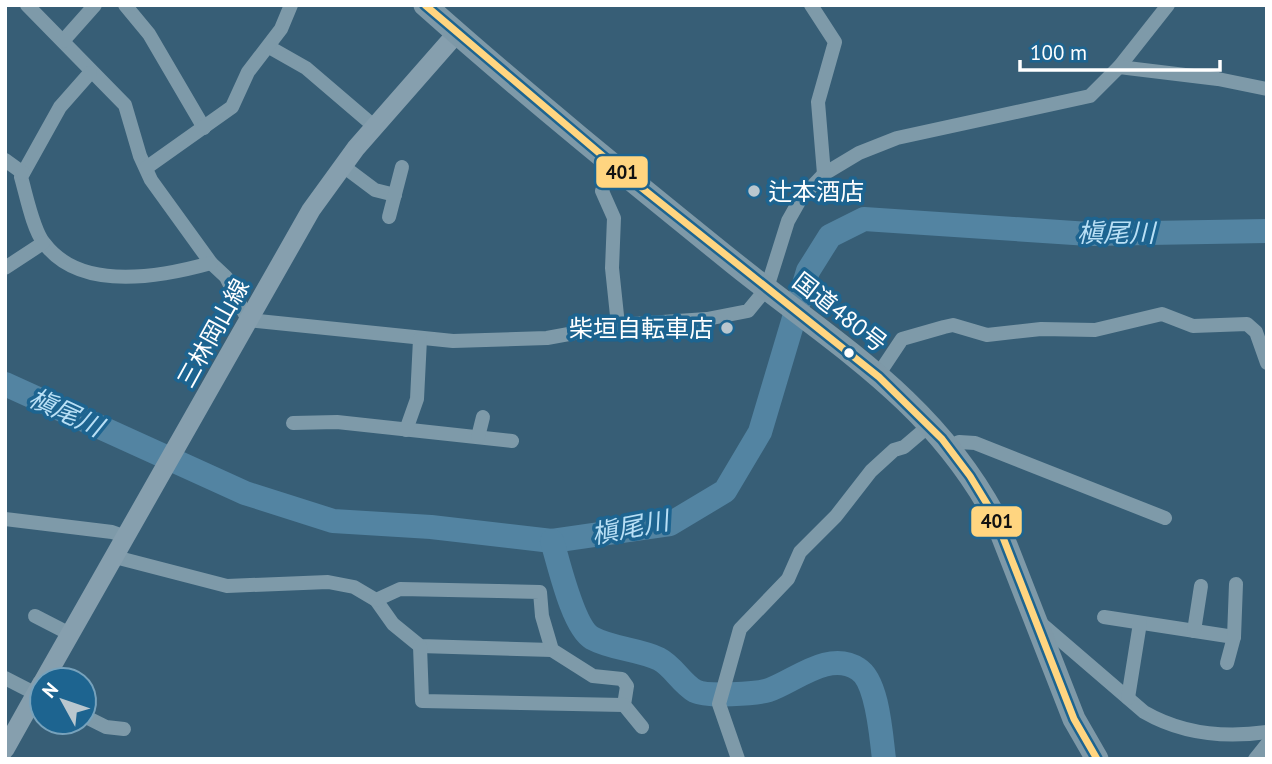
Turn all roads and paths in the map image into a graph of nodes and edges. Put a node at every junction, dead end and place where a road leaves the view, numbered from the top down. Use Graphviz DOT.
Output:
graph roads {
  1 [pos="27,5"];
  2 [pos="95,5"];
  3 [pos="125,5"];
  4 [pos="291,5"];
  5 [pos="425,5"];
  6 [pos="811,5"];
  7 [pos="1168,5"];
  8 [pos="457,33"];
  9 [pos="63,41"];
  10 [pos="269,47"];
  11 [pos="1119,67"];
  12 [pos="90,73"];
  13 [pos="1267,89"];
  14 [pos="375,127"];
  15 [pos="204,128"];
  16 [pos="5,160"];
  17 [pos="613,163"];
  18 [pos="343,166"];
  19 [pos="402,167"];
  20 [pos="146,168"];
  21 [pos="23,173"];
  22 [pos="824,174"];
  23 [pos="395,195"];
  24 [pos="389,217"];
  25 [pos="43,243"];
  26 [pos="211,263"];
  27 [pos="5,268"];
  28 [pos="773,293"];
  29 [pos="247,320"];
  30 [pos="618,325"];
  31 [pos="421,339"];
  32 [pos="1267,363"];
  33 [pos="878,374"];
  34 [pos="483,417"];
  35 [pos="931,424"];
  36 [pos="303,427"];
  37 [pos="406,430"];
  38 [pos="478,437"];
  39 [pos="512,441"];
  40 [pos="951,446"];
  41 [pos="1164,518"];
  42 [pos="5,519"];
  43 [pos="125,537"];
  44 [pos="115,557"];
  45 [pos="1236,584"];
  46 [pos="1201,586"];
  47 [pos="376,600"];
  48 [pos="35,616"];
  49 [pos="1104,617"];
  50 [pos="1036,619"];
  51 [pos="1140,623"];
  52 [pos="1194,631"];
  53 [pos="70,634"];
  54 [pos="1234,637"];
  55 [pos="419,646"];
  56 [pos="552,650"];
  57 [pos="1227,663"];
  58 [pos="53,666"];
  59 [pos="5,677"];
  60 [pos="28,685"];
  61 [pos="1128,698"];
  62 [pos="624,705"];
  63 [pos="28,711"];
  64 [pos="98,723"];
  65 [pos="642,727"];
  66 [pos="115,732"];
  67 [pos="1267,732"];
  68 [pos="1267,744"];
  69 [pos="5,749"];
  70 [pos="738,759"];
  71 [pos="1097,759"];
  72 [pos="1255,759"];
  1 -- 9 [label="street"];
  2 -- 9 [label="street"];
  3 -- 15 [label="street"];
  4 -- 10 [label="street"];
  5 -- 8 [label="highway, 国道480号"];
  6 -- 22 [label="street"];
  7 -- 11 [label="street"];
  8 -- 14 [label="main road, 三林岡山線"];
  8 -- 17 [label="highway, 国道480号"];
  9 -- 12 [label="street"];
  10 -- 14 [label="street"];
  10 -- 15 [label="street"];
  11 -- 13 [label="street"];
  11 -- 22 [label="street"];
  12 -- 20 [label="street"];
  12 -- 21 [label="street"];
  14 -- 18 [label="main road, 三林岡山線"];
  15 -- 20 [label="street"];
  16 -- 21 [label="street"];
  17 -- 28 [label="highway, 国道480号"];
  17 -- 30 [label="street"];
  18 -- 23 [label="street"];
  18 -- 29 [label="main road, 三林岡山線"];
  19 -- 23 [label="street"];
  20 -- 26 [label="street"];
  21 -- 25 [label="street"];
  22 -- 28 [label="street"];
  23 -- 24 [label="street"];
  25 -- 26 [label="street"];
  25 -- 27 [label="street"];
  26 -- 29 [label="street"];
  28 -- 30 [label="street"];
  28 -- 33 [label="highway, 国道480号"];
  29 -- 31 [label="street"];
  29 -- 43 [label="main road, 三林岡山線"];
  30 -- 31 [label="street"];
  31 -- 37 [label="street"];
  32 -- 33 [label="street"];
  33 -- 35 [label="highway, 国道480号"];
  34 -- 38 [label="street"];
  35 -- 40 [label="highway, 国道480号"];
  35 -- 70 [label="street"];
  36 -- 37 [label="street"];
  37 -- 38 [label="street"];
  38 -- 39 [label="street"];
  40 -- 41 [label="street"];
  40 -- 50 [label="highway, 国道480号"];
  42 -- 43 [label="street"];
  43 -- 44 [label="main road, 三林岡山線"];
  44 -- 47 [label="street"];
  44 -- 53 [label="main road, 三林岡山線"];
  45 -- 54 [label="street"];
  46 -- 52 [label="street"];
  47 -- 55 [label="street"];
  47 -- 56 [label="street"];
  48 -- 53 [label="street"];
  49 -- 51 [label="street"];
  50 -- 61 [label="street"];
  50 -- 71 [label="highway, 国道480号"];
  51 -- 52 [label="street"];
  51 -- 61 [label="street"];
  52 -- 54 [label="street"];
  53 -- 58 [label="main road, 三林岡山線"];
  54 -- 57 [label="street"];
  55 -- 56 [label="street"];
  55 -- 62 [label="street"];
  56 -- 62 [label="street"];
  59 -- 60 [label="street"];
  61 -- 67 [label="street"];
  62 -- 65 [label="street"];
  63 -- 69 [label="main road, 三林岡山線"];
  64 -- 66 [label="street"];
  68 -- 72 [label="street"];
}
